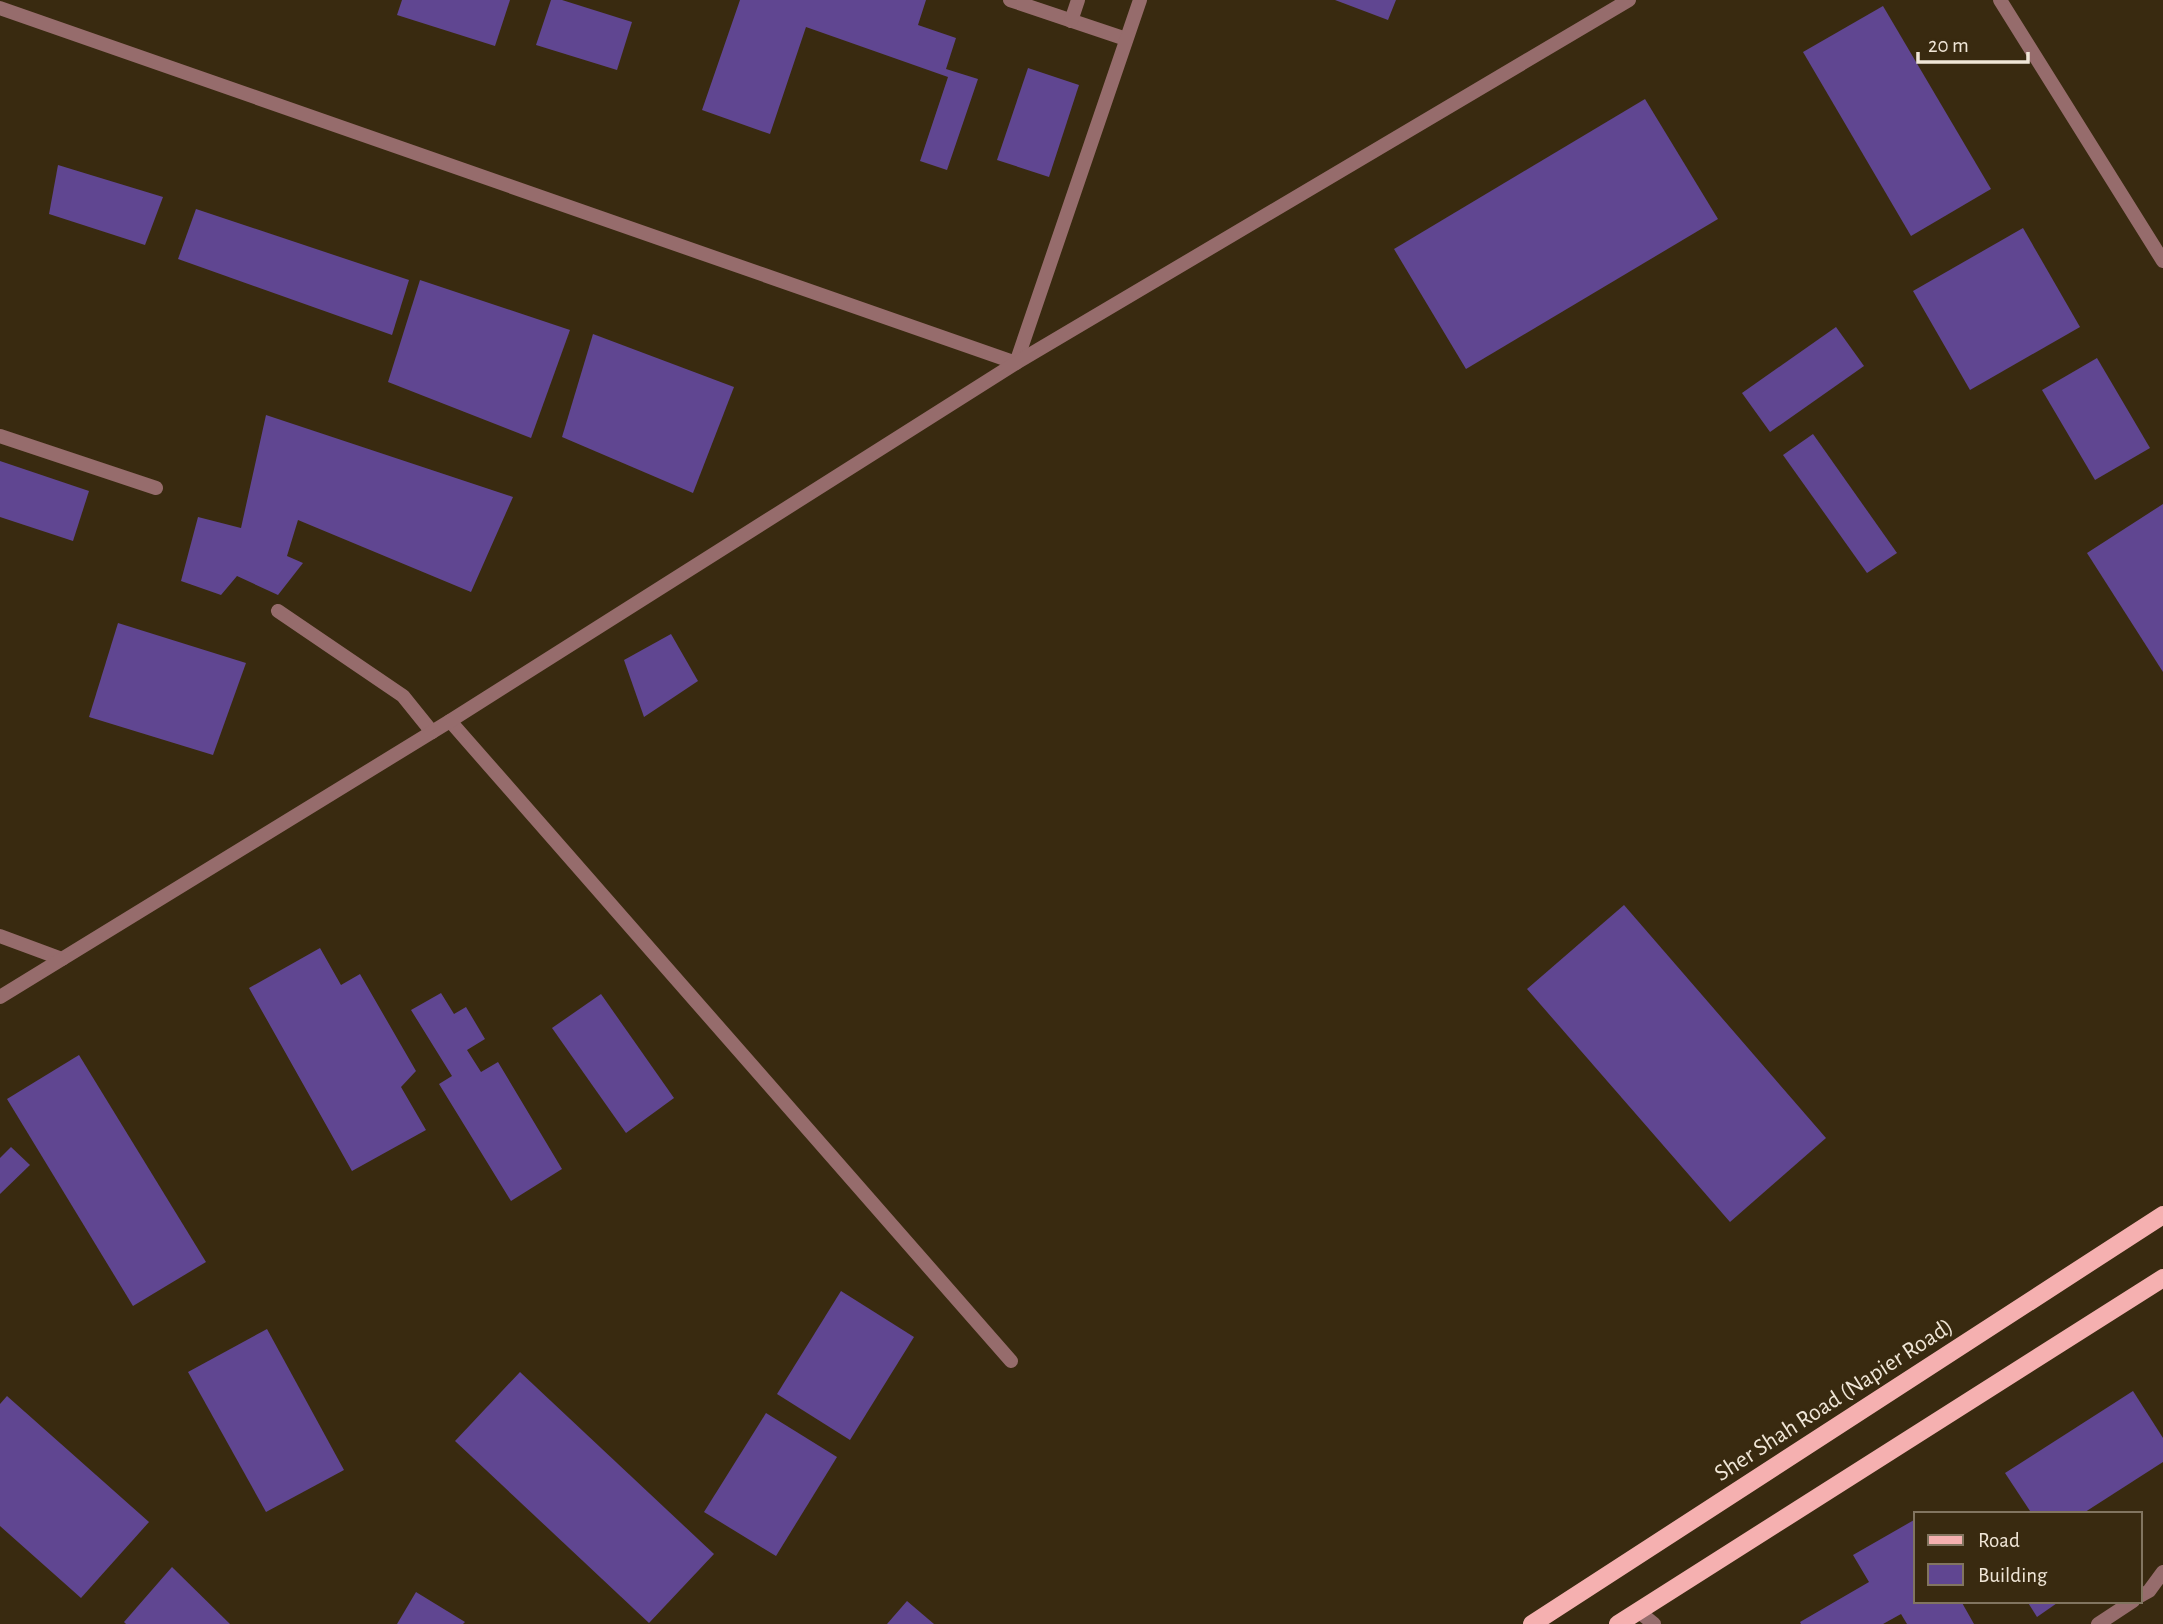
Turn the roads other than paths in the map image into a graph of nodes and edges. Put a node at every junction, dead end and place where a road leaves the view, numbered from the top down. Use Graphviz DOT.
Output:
graph roads {
  1 [pos="1010,0"];
  2 [pos="1078,0"];
  3 [pos="1140,0"];
  4 [pos="1629,0"];
  5 [pos="2000,0"];
  6 [pos="0,8"];
  7 [pos="1071,21"];
  8 [pos="1126,39"];
  9 [pos="2163,261"];
  10 [pos="1016,363"];
  11 [pos="0,436"];
  12 [pos="156,488"];
  13 [pos="278,611"];
  14 [pos="450,721"];
  15 [pos="432,732"];
  16 [pos="0,936"];
  17 [pos="62,959"];
  18 [pos="0,997"];
  19 [pos="2163,1215"];
  20 [pos="2163,1278"];
  21 [pos="1011,1361"];
  22 [pos="2163,1572"];
  23 [pos="2142,1595"];
  24 [pos="2130,1603"];
  25 [pos="1638,1611"];
  26 [pos="1532,1624"];
  27 [pos="1618,1624"];
  28 [pos="1654,1624"];
  29 [pos="2098,1624"];
  1 -- 7 [label="street"];
  2 -- 7 [label="street"];
  3 -- 8 [label="street"];
  4 -- 10 [label="street"];
  5 -- 9 [label="street"];
  6 -- 10 [label="street"];
  7 -- 8 [label="street"];
  8 -- 10 [label="street"];
  10 -- 14 [label="street"];
  11 -- 12 [label="street"];
  13 -- 15 [label="street"];
  14 -- 15 [label="street"];
  14 -- 21 [label="street"];
  15 -- 17 [label="street"];
  16 -- 17 [label="street"];
  17 -- 18 [label="street"];
  19 -- 26 [label="main road, Sher Shah Road (Napier Road)"];
  20 -- 25 [label="main road"];
  22 -- 23 [label="street"];
  24 -- 29 [label="street"];
  25 -- 27 [label="main road"];
  25 -- 28 [label="street"];
}
